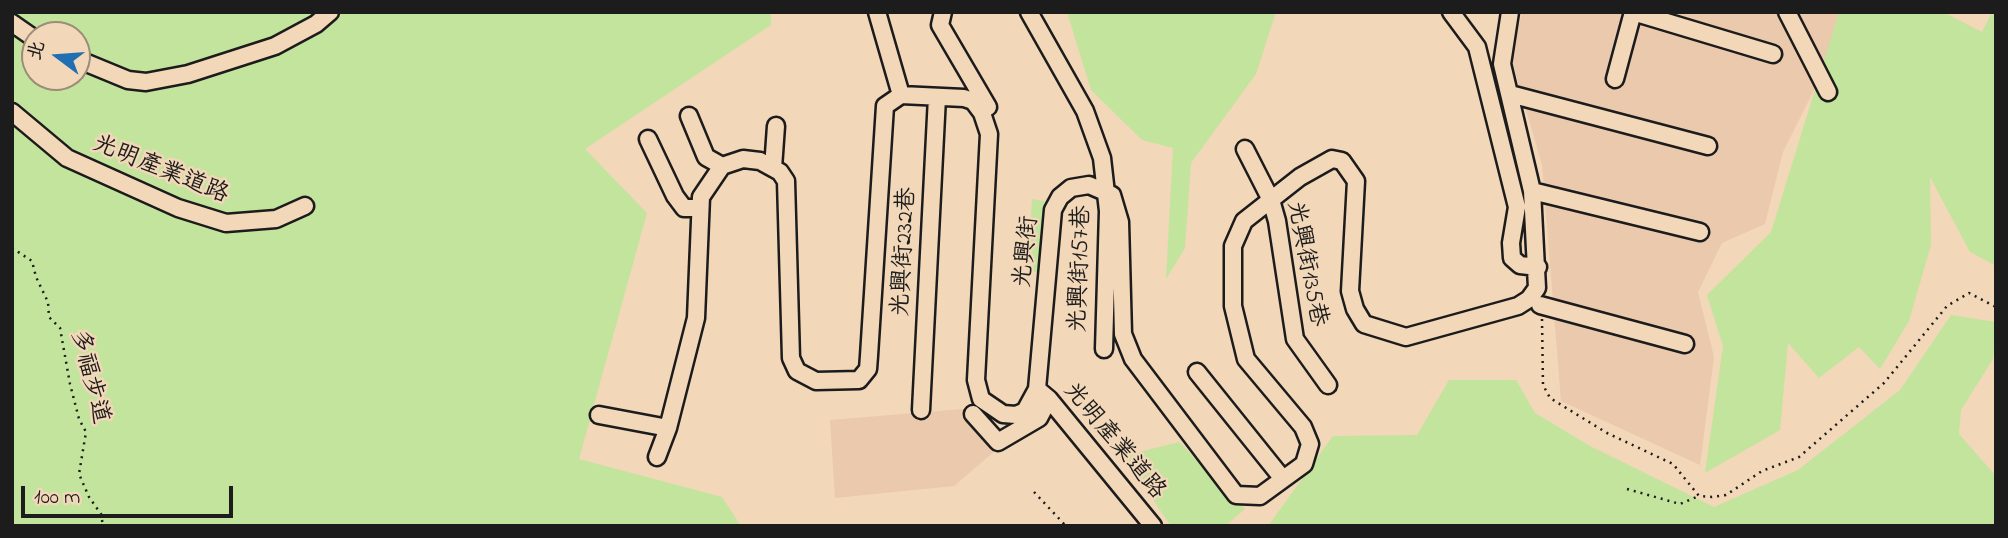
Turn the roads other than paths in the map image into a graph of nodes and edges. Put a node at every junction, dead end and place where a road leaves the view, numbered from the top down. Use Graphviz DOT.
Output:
graph roads {
  1 [pos="330,12"];
  2 [pos="877,12"];
  3 [pos="943,12"];
  4 [pos="1029,12"];
  5 [pos="1451,12"];
  6 [pos="1510,12"];
  7 [pos="1633,12"];
  8 [pos="1787,12"];
  9 [pos="1773,54"];
  10 [pos="91,65"];
  11 [pos="1615,79"];
  12 [pos="1828,92"];
  13 [pos="1510,94"];
  14 [pos="901,95"];
  15 [pos="937,97"];
  16 [pos="12,112"];
  17 [pos="688,117"];
  18 [pos="776,126"];
  19 [pos="989,134"];
  20 [pos="648,139"];
  21 [pos="1708,146"];
  22 [pos="1245,149"];
  23 [pos="722,166"];
  24 [pos="773,167"];
  25 [pos="1107,191"];
  26 [pos="1532,191"];
  27 [pos="1271,200"];
  28 [pos="305,206"];
  29 [pos="700,208"];
  30 [pos="1700,232"];
  31 [pos="1538,267"];
  32 [pos="1540,305"];
  33 [pos="1685,344"];
  34 [pos="1104,349"];
  35 [pos="1197,372"];
  36 [pos="1328,385"];
  37 [pos="1043,394"];
  38 [pos="920,410"];
  39 [pos="973,414"];
  40 [pos="599,415"];
  41 [pos="668,428"];
  42 [pos="657,457"];
  43 [pos="1283,479"];
  44 [pos="1153,526"];
  1 -- 10 [label="street"];
  2 -- 14 [label="street"];
  3 -- 19 [label="street"];
  4 -- 25 [label="street"];
  5 -- 31 [label="street"];
  6 -- 13 [label="street"];
  7 -- 9 [label="street"];
  7 -- 11 [label="street"];
  8 -- 12 [label="street"];
  13 -- 21 [label="street"];
  13 -- 26 [label="street"];
  14 -- 15 [label="street, 光興街"];
  14 -- 24 [label="street"];
  15 -- 19 [label="street, 光興街"];
  15 -- 38 [label="street, 光興街232巷"];
  16 -- 28 [label="street, 光明產業道路"];
  17 -- 23 [label="street"];
  18 -- 24 [label="street"];
  19 -- 37 [label="street, 光興街"];
  20 -- 29 [label="street"];
  22 -- 27 [label="street, 光興街135巷"];
  23 -- 24 [label="street"];
  23 -- 29 [label="street"];
  25 -- 34 [label="street, 光興街157巷"];
  25 -- 37 [label="street, 光興街"];
  25 -- 43 [label="street"];
  26 -- 30 [label="street"];
  26 -- 31 [label="street"];
  27 -- 31 [label="street"];
  27 -- 36 [label="street, 光興街135巷"];
  27 -- 43 [label="street"];
  29 -- 41 [label="street"];
  32 -- 33 [label="street"];
  35 -- 43 [label="street"];
  37 -- 39 [label="street"];
  37 -- 44 [label="street, 光明產業道路"];
  40 -- 41 [label="street"];
  41 -- 42 [label="street"];
}
